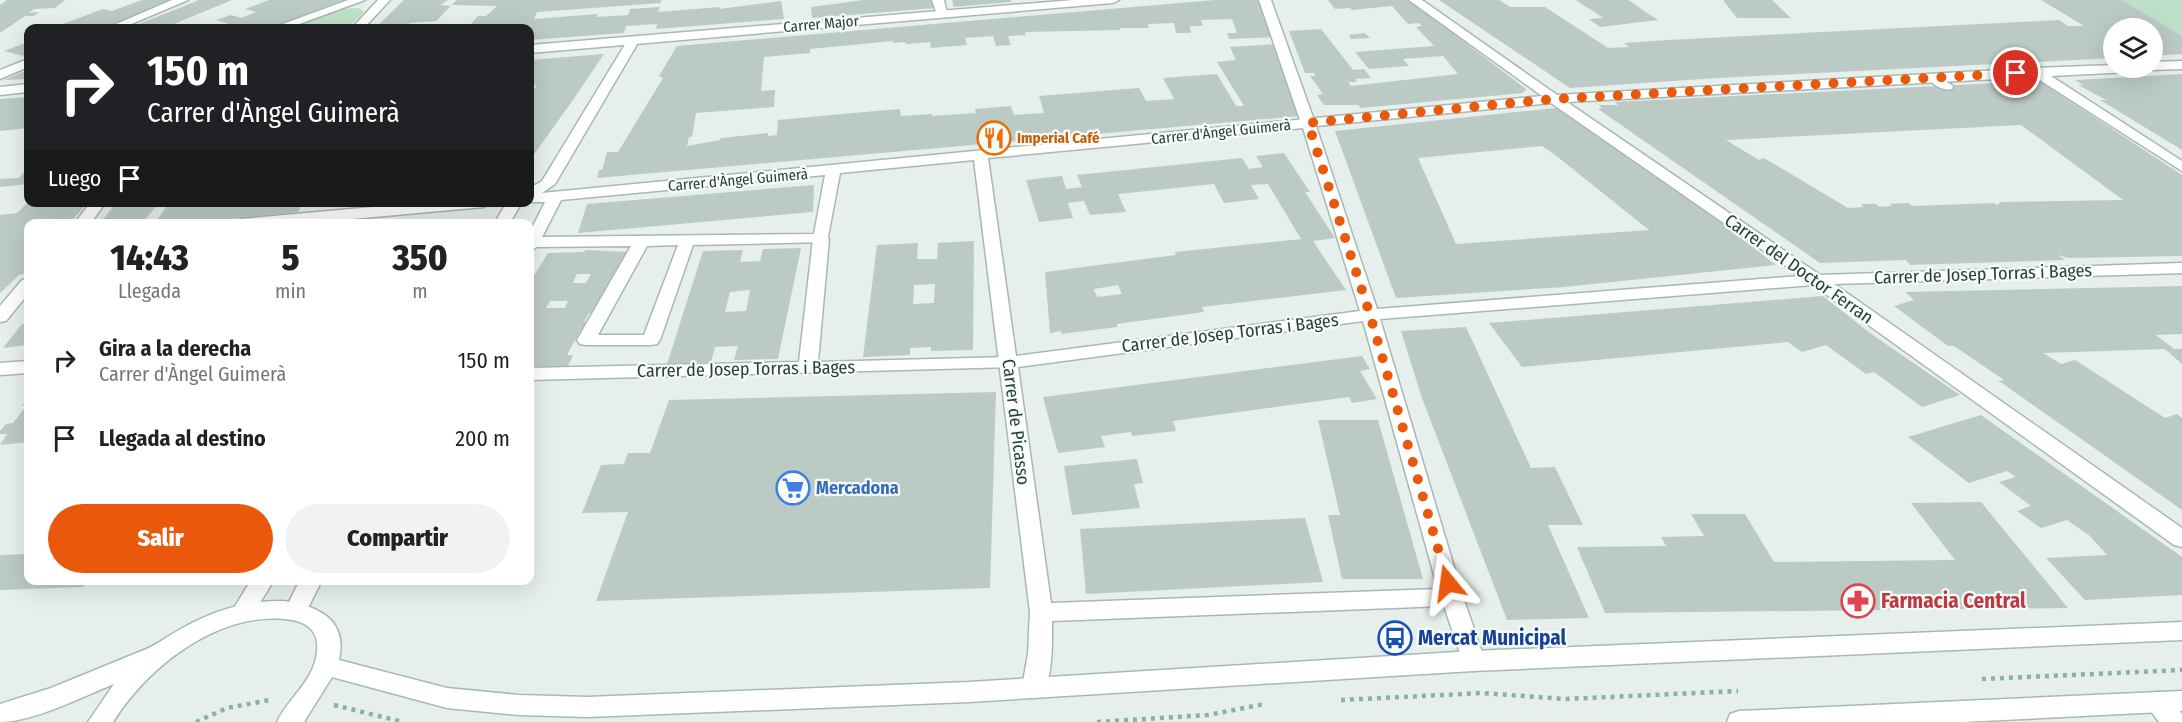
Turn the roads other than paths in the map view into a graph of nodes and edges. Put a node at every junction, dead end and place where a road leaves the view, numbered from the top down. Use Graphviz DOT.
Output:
graph roads {
  1 [pos="182,0"];
  2 [pos="358,0"];
  3 [pos="384,0"];
  4 [pos="938,0"];
  5 [pos="1113,0"];
  6 [pos="1266,0"];
  7 [pos="1415,0"];
  8 [pos="1069,2"];
  9 [pos="940,13"];
  10 [pos="123,24"];
  11 [pos="289,24"];
  12 [pos="362,24"];
  13 [pos="633,41"];
  14 [pos="534,49"];
  15 [pos="24,65"];
  16 [pos="2182,65"];
  17 [pos="2163,66"];
  18 [pos="2103,69"];
  19 [pos="2036,72"];
  20 [pos="0,75"];
  21 [pos="1934,78"];
  22 [pos="1947,86"];
  23 [pos="24,88"];
  24 [pos="0,91"];
  25 [pos="1554,99"];
  26 [pos="1308,123"];
  27 [pos="981,156"];
  28 [pos="2182,167"];
  29 [pos="833,171"];
  30 [pos="552,190"];
  31 [pos="534,193"];
  32 [pos="534,197"];
  33 [pos="95,207"];
  34 [pos="316,207"];
  35 [pos="426,207"];
  36 [pos="310,217"];
  37 [pos="85,219"];
  38 [pos="290,219"];
  39 [pos="534,236"];
  40 [pos="821,239"];
  41 [pos="642,241"];
  42 [pos="687,241"];
  43 [pos="534,244"];
  44 [pos="2182,268"];
  45 [pos="1816,280"];
  46 [pos="24,289"];
  47 [pos="1370,315"];
  48 [pos="0,317"];
  49 [pos="1008,363"];
  50 [pos="24,367"];
  51 [pos="808,368"];
  52 [pos="0,369"];
  53 [pos="534,374"];
  54 [pos="2182,539"];
  55 [pos="260,585"];
  56 [pos="308,585"];
  57 [pos="1452,597"];
  58 [pos="296,610"];
  59 [pos="1041,612"];
  60 [pos="242,613"];
  61 [pos="2182,630"];
  62 [pos="160,654"];
  63 [pos="1473,661"];
  64 [pos="326,666"];
  65 [pos="1034,687"];
  66 [pos="2182,701"];
  67 [pos="2156,702"];
  68 [pos="0,715"];
  69 [pos="1941,717"];
  70 [pos="100,722"];
  71 [pos="289,722"];
  72 [pos="1739,722"];
  73 [pos="2174,722"];
  1 -- 10 [label="street"];
  2 -- 11 [label="street"];
  3 -- 12 [label="street"];
  4 -- 9 [label="street"];
  5 -- 8 [label="street, Carrer Major"];
  6 -- 26 [label="street"];
  7 -- 25 [label="street, Carrer del Doctor Ferran"];
  8 -- 9 [label="street, Carrer Major"];
  9 -- 13 [label="street, Carrer Major"];
  13 -- 14 [label="street, Carrer Major"];
  13 -- 30 [label="street"];
  15 -- 20 [label="street"];
  16 -- 17 [label="street"];
  18 -- 19 [label="street, Carrer d'Àngel Guimerà"];
  19 -- 21 [label="street, Carrer d'Àngel Guimerà"];
  19 -- 28 [label="street"];
  21 -- 22 [label="street"];
  21 -- 25 [label="street, Carrer d'Àngel Guimerà"];
  23 -- 24 [label="street"];
  25 -- 26 [label="street, Carrer d'Àngel Guimerà"];
  25 -- 45 [label="street, Carrer del Doctor Ferran"];
  26 -- 27 [label="street, Carrer d'Àngel Guimerà"];
  26 -- 47 [label="street"];
  27 -- 29 [label="street, Carrer d'Àngel Guimerà"];
  27 -- 49 [label="street, Carrer de Picasso"];
  29 -- 30 [label="street, Carrer d'Àngel Guimerà"];
  29 -- 40 [label="street"];
  30 -- 31 [label="street"];
  30 -- 32 [label="street, Carrer d'Àngel Guimerà"];
  30 -- 39 [label="street"];
  33 -- 37 [label="street"];
  34 -- 36 [label="street"];
  35 -- 36 [label="street"];
  36 -- 38 [label="street"];
  40 -- 42 [label="street"];
  40 -- 51 [label="street"];
  41 -- 42 [label="street"];
  41 -- 42 [label="street"];
  41 -- 43 [label="street"];
  44 -- 45 [label="street, Carrer de Josep Torras i Bages"];
  45 -- 47 [label="street, Carrer de Josep Torras i Bages"];
  45 -- 54 [label="street, Carrer del Doctor Ferran"];
  46 -- 48 [label="street"];
  47 -- 49 [label="street, Carrer de Josep Torras i Bages"];
  47 -- 57 [label="street"];
  49 -- 51 [label="street, Carrer de Josep Torras i Bages"];
  49 -- 59 [label="street, Carrer de Picasso"];
  50 -- 52 [label="street"];
  51 -- 53 [label="street, Carrer de Josep Torras i Bages"];
  55 -- 60 [label="street"];
  56 -- 58 [label="street"];
  57 -- 59 [label="street"];
  57 -- 63 [label="street"];
  58 -- 60 [label="street"];
  58 -- 64 [label="street"];
  59 -- 65 [label="street, Carrer de Picasso"];
  60 -- 62 [label="street"];
  61 -- 63 [label="street"];
  62 -- 68 [label="street"];
  62 -- 70 [label="street"];
  63 -- 65 [label="street"];
  64 -- 65 [label="street"];
  64 -- 71 [label="street"];
  66 -- 67 [label="street"];
  67 -- 69 [label="street"];
  67 -- 73 [label="street"];
  69 -- 72 [label="street"];
}
